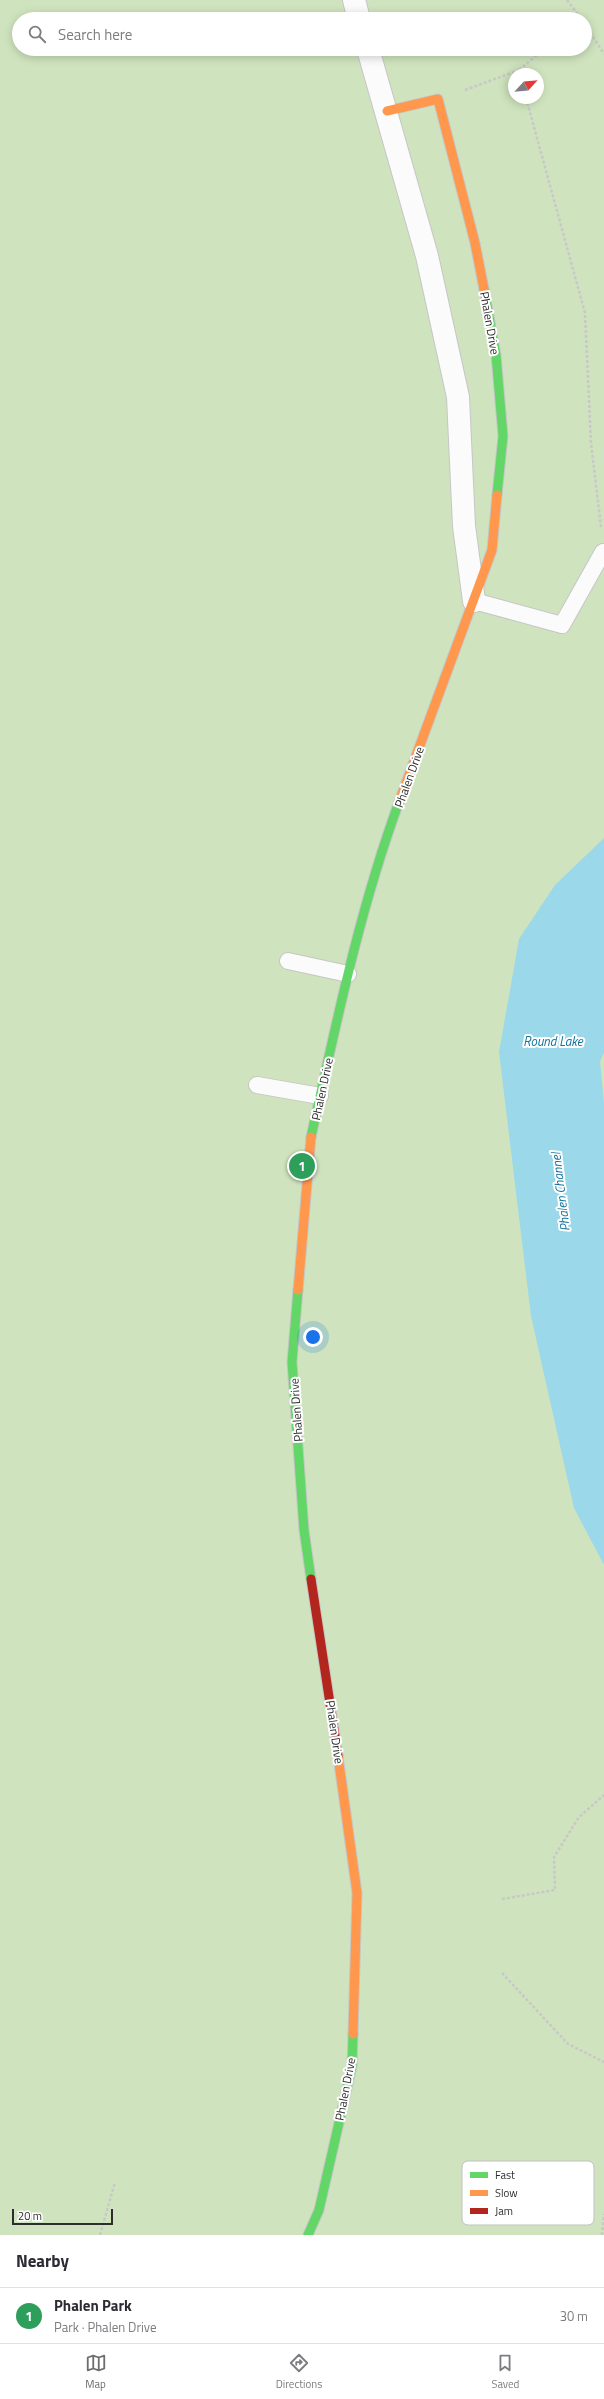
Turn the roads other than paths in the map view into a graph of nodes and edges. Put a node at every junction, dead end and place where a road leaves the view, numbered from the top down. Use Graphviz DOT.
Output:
graph roads {
  1 [pos="354,0"];
  2 [pos="357,12"];
  3 [pos="370,56"];
  4 [pos="387,111"];
  5 [pos="604,552"];
  6 [pos="474,601"];
  7 [pos="288,962"];
  8 [pos="348,974"];
  9 [pos="257,1085"];
  10 [pos="320,1096"];
  11 [pos="308,2235"];
  1 -- 2 [label="street"];
  3 -- 4 [label="street, Phalen Drive"];
  4 -- 6 [label="street, Phalen Drive"];
  4 -- 6 [label="street, Phalen Drive"];
  5 -- 6 [label="lane"];
  6 -- 8 [label="street, Phalen Drive"];
  7 -- 8 [label="lane"];
  8 -- 10 [label="street, Phalen Drive"];
  9 -- 10 [label="lane"];
  10 -- 11 [label="street, Phalen Drive"];
}
